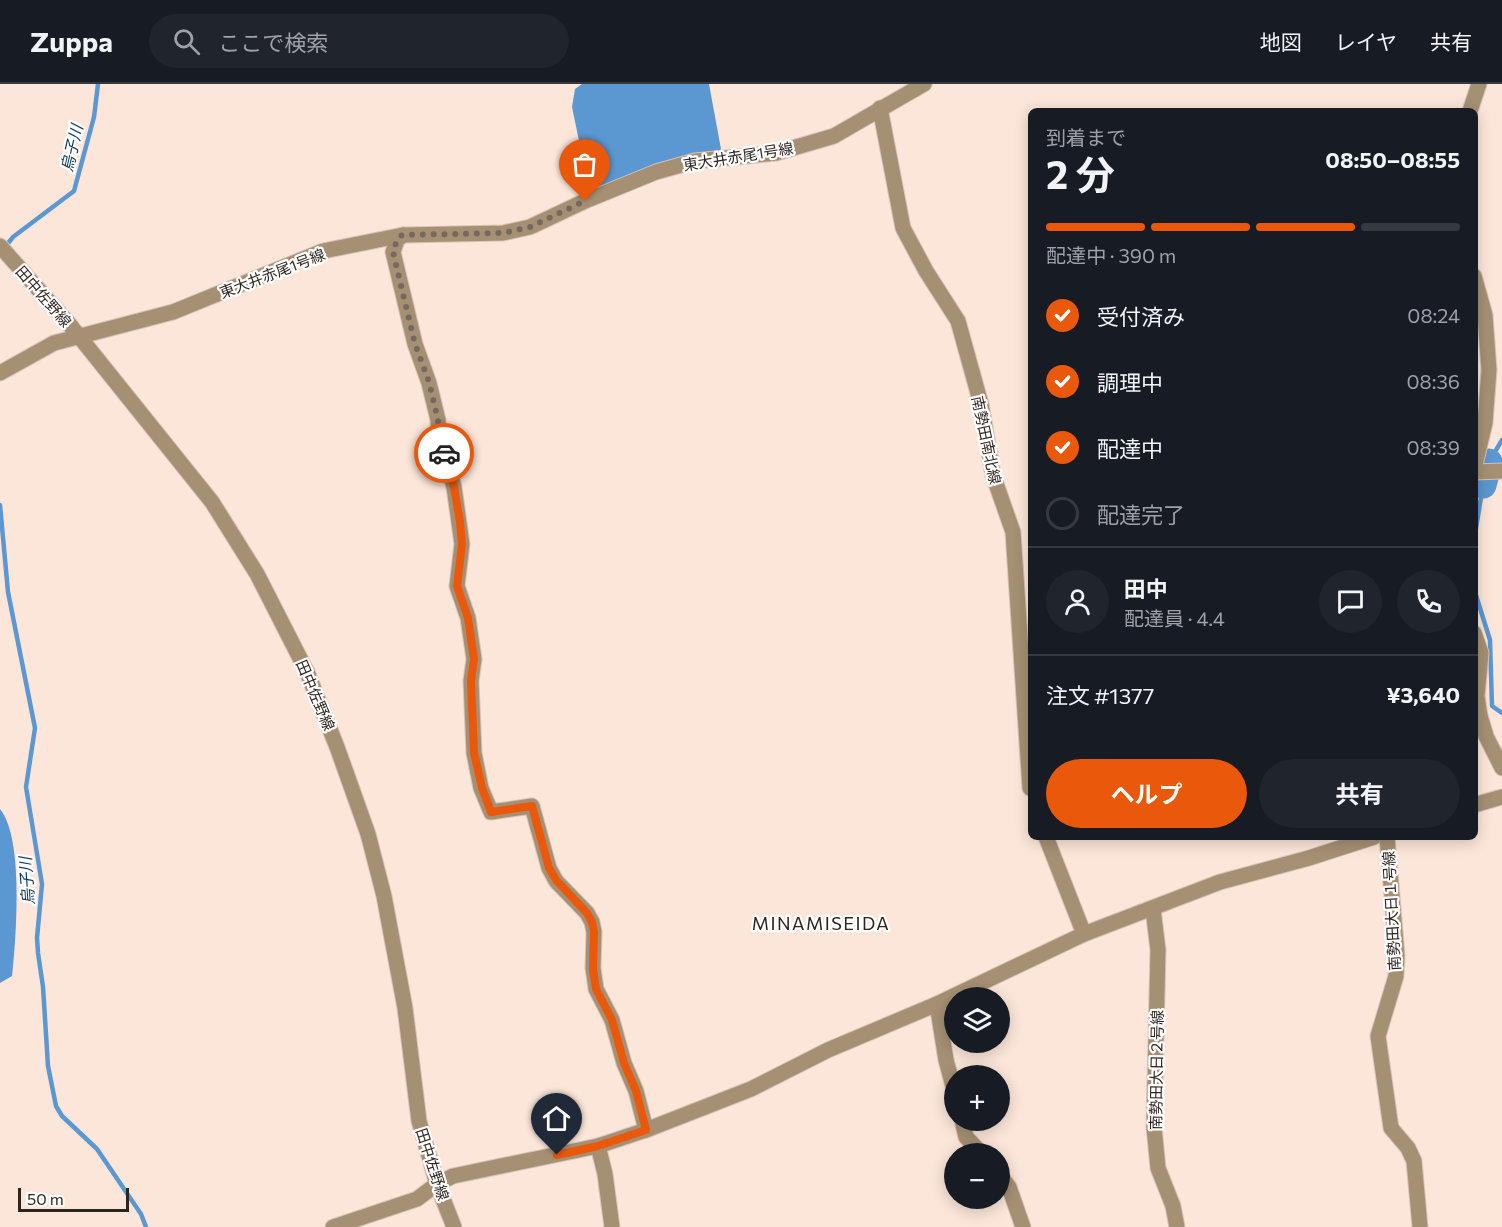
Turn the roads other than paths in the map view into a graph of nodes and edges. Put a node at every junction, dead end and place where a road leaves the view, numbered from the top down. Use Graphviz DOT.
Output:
graph roads {
  1 [pos="924,84"];
  2 [pos="1479,84"];
  3 [pos="880,108"];
  4 [pos="1471,108"];
  5 [pos="402,235"];
  6 [pos="5,251"];
  7 [pos="1478,290"];
  8 [pos="78,335"];
  9 [pos="0,373"];
  10 [pos="1485,471"];
  11 [pos="1478,644"];
  12 [pos="1478,685"];
  13 [pos="1478,703"];
  14 [pos="1028,758"];
  15 [pos="1502,768"];
  16 [pos="1502,797"];
  17 [pos="1478,804"];
  18 [pos="1047,840"];
  19 [pos="1365,840"];
  20 [pos="1387,840"];
  21 [pos="1153,909"];
  22 [pos="1084,934"];
  23 [pos="937,1004"];
  24 [pos="947,1065"];
  25 [pos="646,1130"];
  26 [pos="598,1146"];
  27 [pos="437,1184"];
  28 [pos="1010,1190"];
  29 [pos="333,1227"];
  30 [pos="454,1227"];
  31 [pos="612,1227"];
  32 [pos="1023,1227"];
  33 [pos="1177,1227"];
  34 [pos="1420,1227"];
  1 -- 3 [label="street, 東大井赤尾1号線"];
  2 -- 4 [label="street"];
  3 -- 5 [label="street, 東大井赤尾1号線"];
  3 -- 14 [label="street, 南勢田南北線"];
  5 -- 8 [label="street, 東大井赤尾1号線"];
  5 -- 25 [label="street"];
  6 -- 8 [label="street, 田中佐野線"];
  7 -- 10 [label="street"];
  8 -- 9 [label="street, 東大井赤尾1号線"];
  8 -- 27 [label="street, 田中佐野線"];
  11 -- 12 [label="street"];
  13 -- 15 [label="street"];
  16 -- 17 [label="street"];
  18 -- 22 [label="street"];
  19 -- 21 [label="street"];
  20 -- 34 [label="street, 南勢田大日１号線"];
  21 -- 22 [label="street"];
  21 -- 33 [label="street, 南勢田大日２号線"];
  22 -- 23 [label="street"];
  23 -- 24 [label="street"];
  23 -- 25 [label="street"];
  25 -- 26 [label="street"];
  26 -- 27 [label="street"];
  26 -- 31 [label="street"];
  27 -- 29 [label="street"];
  27 -- 30 [label="street, 田中佐野線"];
  28 -- 32 [label="street"];
}
